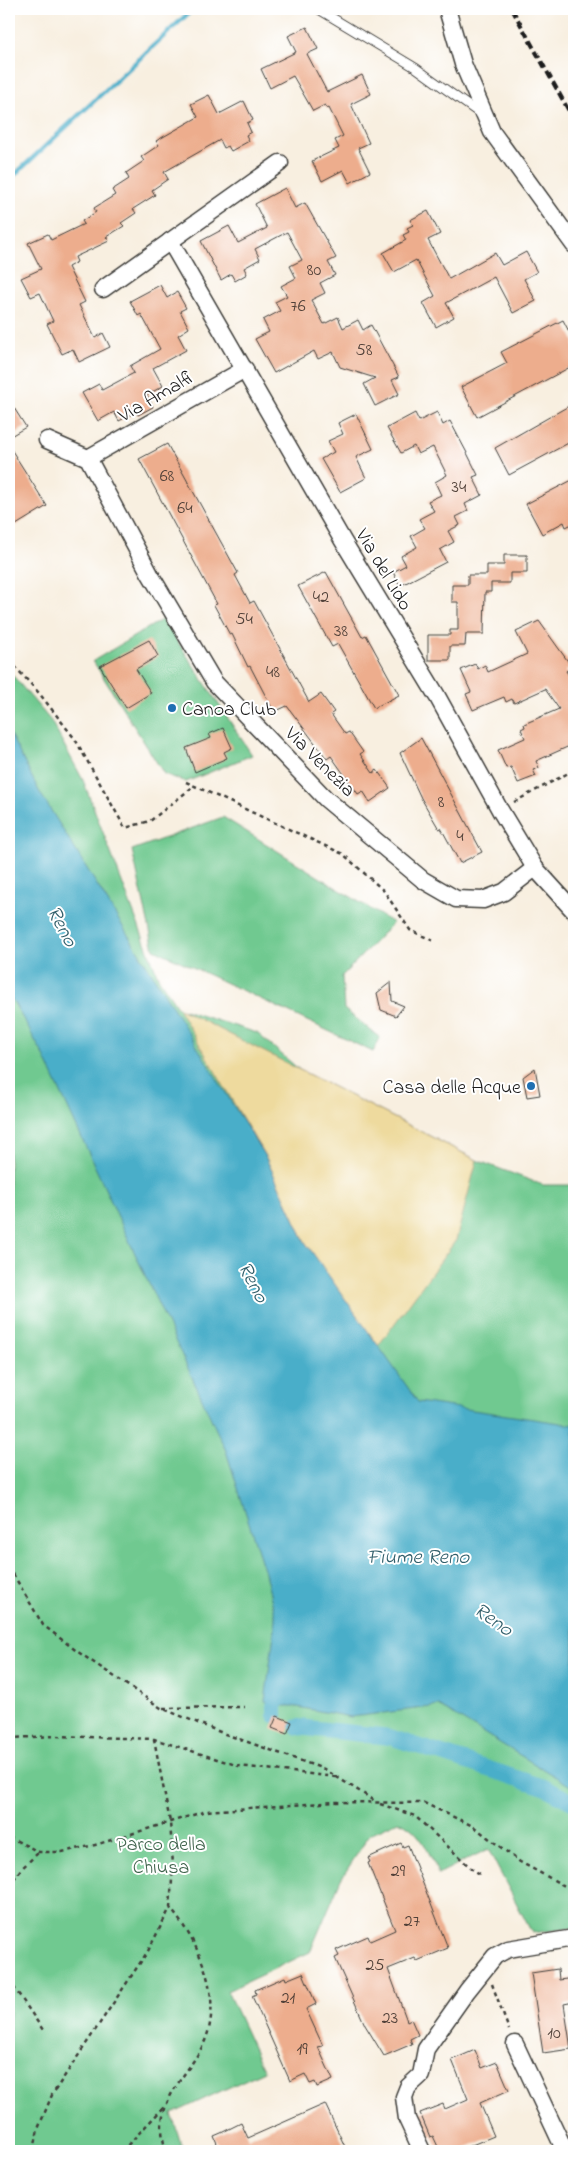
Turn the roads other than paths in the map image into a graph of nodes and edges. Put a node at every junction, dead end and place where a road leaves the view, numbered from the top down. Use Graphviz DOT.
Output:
graph roads {
  1 [pos="318,9"];
  2 [pos="447,9"];
  3 [pos="486,118"];
  4 [pos="280,163"];
  5 [pos="170,241"];
  6 [pos="574,245"];
  7 [pos="103,289"];
  8 [pos="245,369"];
  9 [pos="47,440"];
  10 [pos="88,458"];
  11 [pos="535,868"];
  12 [pos="574,912"];
  13 [pos="574,1938"];
  14 [pos="515,2044"];
  15 [pos="422,2151"];
  16 [pos="564,2151"];
  1 -- 3 [label="lane"];
  2 -- 3 [label="street"];
  3 -- 6 [label="street"];
  4 -- 5 [label="street"];
  5 -- 7 [label="street"];
  5 -- 8 [label="street, Via del Lido"];
  8 -- 10 [label="street, Via Amalfi"];
  8 -- 11 [label="street, Via del Lido"];
  9 -- 10 [label="street"];
  10 -- 11 [label="street, Via Venezia"];
  11 -- 12 [label="street, Via del Lido"];
  13 -- 15 [label="street"];
  14 -- 16 [label="street"];
}
